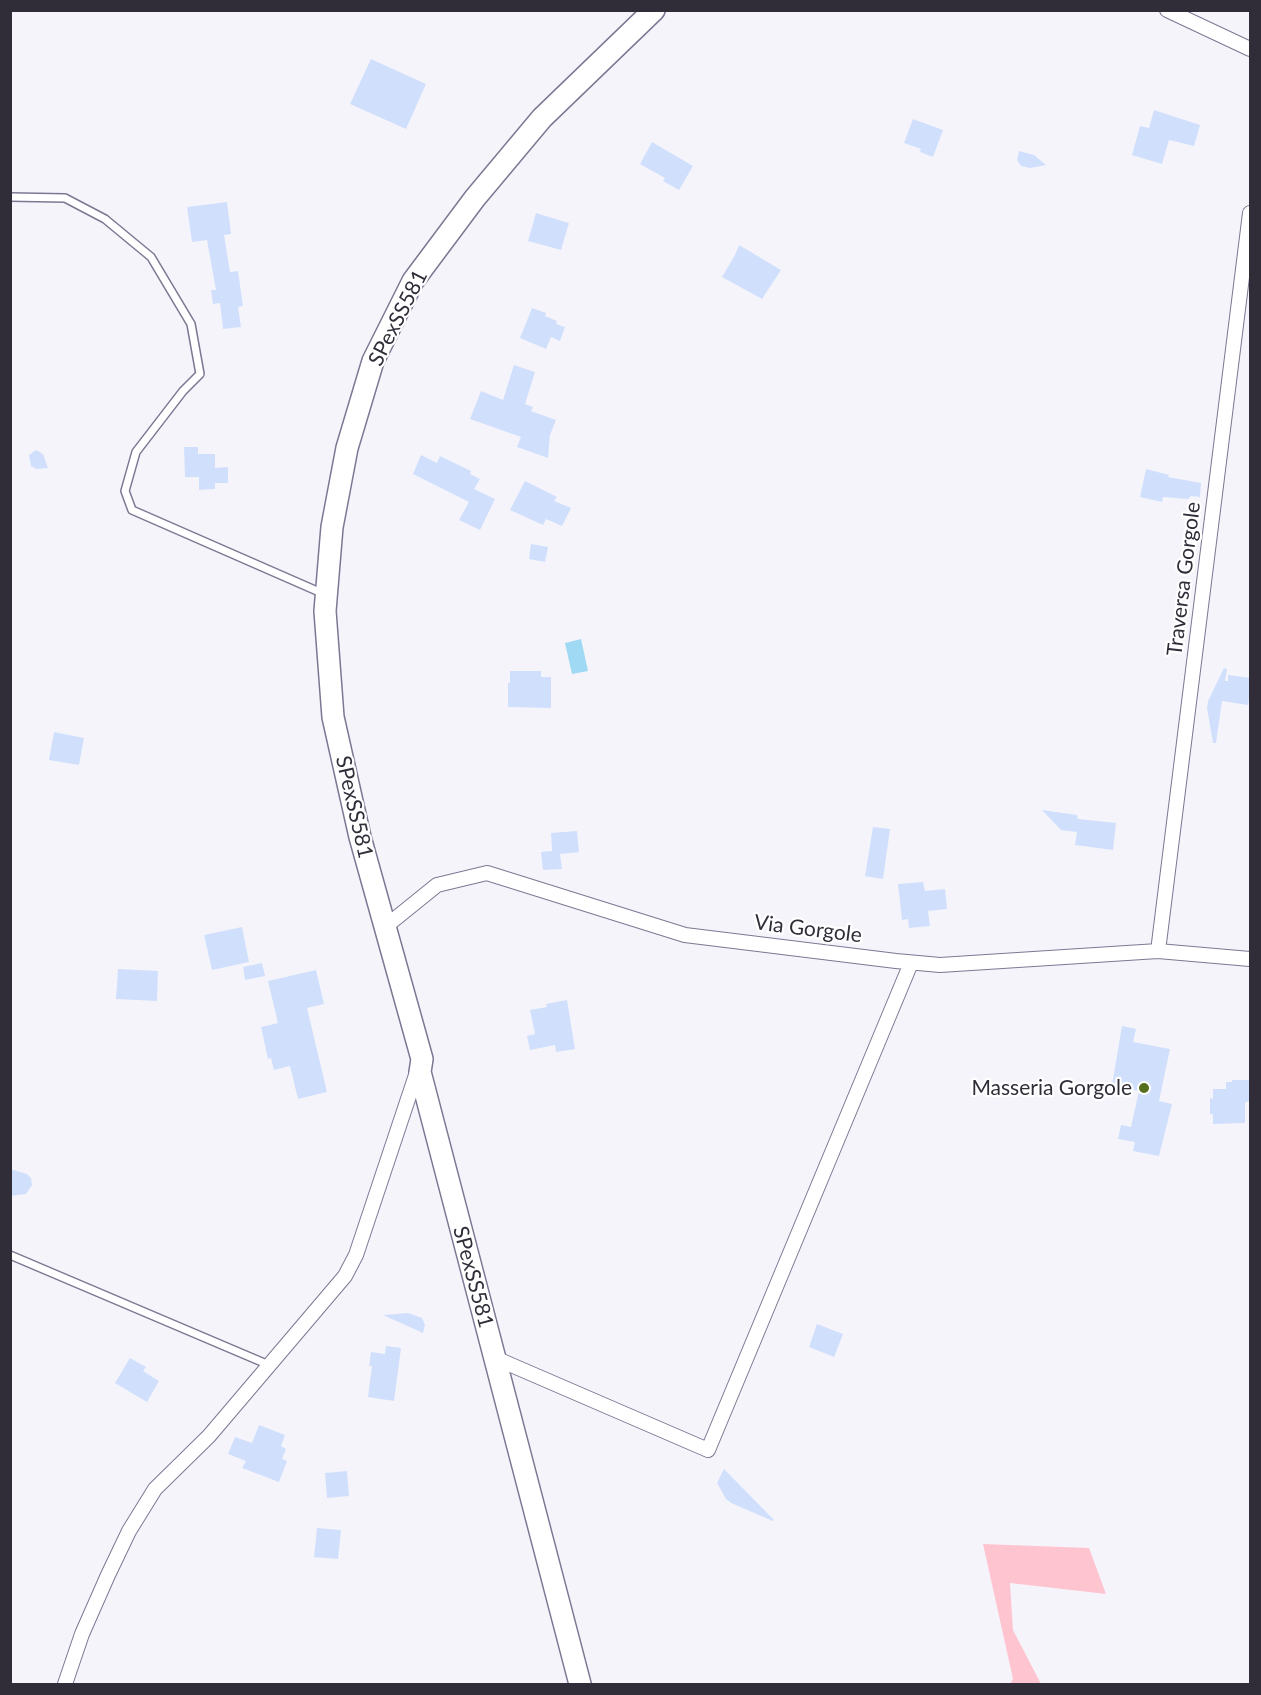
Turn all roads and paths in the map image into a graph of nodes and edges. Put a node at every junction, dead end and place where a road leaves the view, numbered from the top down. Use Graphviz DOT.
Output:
graph roads {
  1 [pos="654,10"];
  2 [pos="1167,10"];
  3 [pos="1251,49"];
  4 [pos="10,197"];
  5 [pos="1251,213"];
  6 [pos="327,596"];
  7 [pos="385,927"];
  8 [pos="1158,951"];
  9 [pos="1251,959"];
  10 [pos="911,963"];
  11 [pos="422,1059"];
  12 [pos="10,1256"];
  13 [pos="495,1358"];
  14 [pos="269,1365"];
  15 [pos="65,1684"];
  16 [pos="580,1684"];
  1 -- 6 [label="main road, SPexSS581"];
  2 -- 3 [label="street"];
  4 -- 6 [label="lane"];
  5 -- 8 [label="street, Traversa Gorgole"];
  6 -- 7 [label="main road, SPexSS581"];
  7 -- 10 [label="street, Via Gorgole"];
  7 -- 11 [label="main road, SPexSS581"];
  8 -- 9 [label="street, Via Gorgole"];
  8 -- 10 [label="street, Via Gorgole"];
  10 -- 13 [label="street"];
  11 -- 13 [label="main road, SPexSS581"];
  11 -- 14 [label="street"];
  12 -- 14 [label="lane"];
  13 -- 16 [label="main road, SPexSS581"];
  14 -- 15 [label="street"];
}
